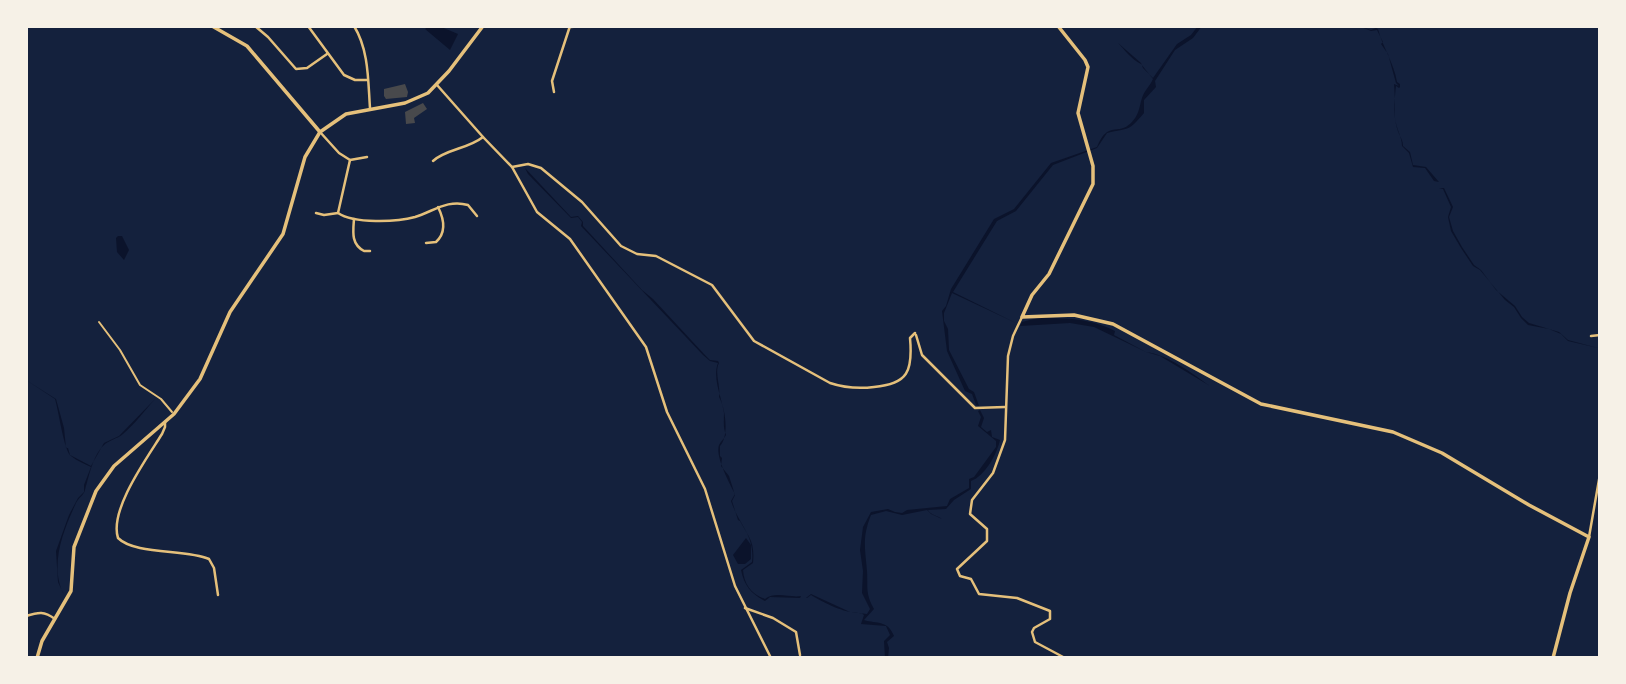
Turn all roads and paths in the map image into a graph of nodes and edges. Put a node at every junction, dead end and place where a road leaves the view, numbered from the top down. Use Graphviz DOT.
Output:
graph roads {
  1 [pos="255,26"];
  2 [pos="308,26"];
  3 [pos="354,26"];
  4 [pos="483,26"];
  5 [pos="585,26"];
  6 [pos="1058,26"];
  7 [pos="215,27"];
  8 [pos="570,27"];
  9 [pos="327,54"];
  10 [pos="367,80"];
  11 [pos="437,85"];
  12 [pos="554,92"];
  13 [pos="370,108"];
  14 [pos="320,132"];
  15 [pos="483,137"];
  16 [pos="367,157"];
  17 [pos="350,160"];
  18 [pos="433,161"];
  19 [pos="512,167"];
  20 [pos="438,207"];
  21 [pos="316,213"];
  22 [pos="338,213"];
  23 [pos="477,216"];
  24 [pos="354,219"];
  25 [pos="426,243"];
  26 [pos="370,251"];
  27 [pos="1022,317"];
  28 [pos="99,322"];
  29 [pos="1600,335"];
  30 [pos="1591,336"];
  31 [pos="1005,407"];
  32 [pos="174,414"];
  33 [pos="165,422"];
  34 [pos="1600,474"];
  35 [pos="1589,537"];
  36 [pos="218,595"];
  37 [pos="745,608"];
  38 [pos="26,616"];
  39 [pos="55,619"];
  40 [pos="800,655"];
  41 [pos="1554,657"];
  42 [pos="37,658"];
  43 [pos="771,658"];
  44 [pos="1065,658"];
  45 [pos="1561,658"];
  1 -- 9 [label="street"];
  2 -- 9 [label="street"];
  3 -- 10 [label="street"];
  4 -- 11 [label="street"];
  5 -- 8 [label="street"];
  6 -- 27 [label="street"];
  7 -- 14 [label="street"];
  8 -- 12 [label="street"];
  9 -- 10 [label="street"];
  10 -- 13 [label="street"];
  11 -- 13 [label="street"];
  11 -- 15 [label="street"];
  13 -- 14 [label="street"];
  14 -- 17 [label="street"];
  14 -- 32 [label="street"];
  15 -- 18 [label="street"];
  15 -- 19 [label="street"];
  16 -- 17 [label="street"];
  17 -- 22 [label="street"];
  19 -- 31 [label="street"];
  19 -- 37 [label="street"];
  20 -- 23 [label="street"];
  20 -- 24 [label="street"];
  20 -- 25 [label="street"];
  21 -- 22 [label="street"];
  22 -- 24 [label="street"];
  24 -- 26 [label="street"];
  27 -- 31 [label="street"];
  27 -- 35 [label="street"];
  28 -- 32 [label="lane"];
  29 -- 30 [label="street"];
  31 -- 44 [label="street"];
  32 -- 33 [label="street"];
  33 -- 36 [label="street"];
  33 -- 39 [label="street"];
  34 -- 35 [label="street"];
  35 -- 41 [label="street"];
  37 -- 40 [label="street"];
  37 -- 43 [label="street"];
  38 -- 39 [label="street"];
  39 -- 42 [label="street"];
  41 -- 45 [label="street"];
}
